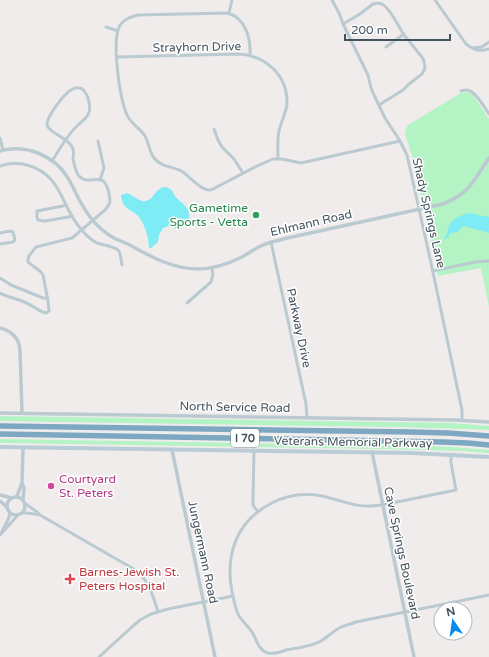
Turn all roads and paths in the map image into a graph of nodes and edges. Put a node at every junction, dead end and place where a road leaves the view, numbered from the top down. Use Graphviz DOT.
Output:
graph roads {
  1 [pos="232,0"];
  2 [pos="332,0"];
  3 [pos="435,0"];
  4 [pos="229,13"];
  5 [pos="343,24"];
  6 [pos="106,27"];
  7 [pos="118,31"];
  8 [pos="404,34"];
  9 [pos="489,42"];
  10 [pos="386,47"];
  11 [pos="472,48"];
  12 [pos="489,49"];
  13 [pos="250,55"];
  14 [pos="117,58"];
  15 [pos="461,91"];
  16 [pos="379,105"];
  17 [pos="489,114"];
  18 [pos="214,129"];
  19 [pos="0,138"];
  20 [pos="65,140"];
  21 [pos="400,141"];
  22 [pos="98,142"];
  23 [pos="1,151"];
  24 [pos="489,158"];
  25 [pos="278,159"];
  26 [pos="52,161"];
  27 [pos="0,166"];
  28 [pos="243,173"];
  29 [pos="100,180"];
  30 [pos="66,204"];
  31 [pos="419,209"];
  32 [pos="72,216"];
  33 [pos="93,221"];
  34 [pos="82,230"];
  35 [pos="0,233"];
  36 [pos="271,242"];
  37 [pos="0,244"];
  38 [pos="489,261"];
  39 [pos="122,265"];
  40 [pos="212,268"];
  41 [pos="433,271"];
  42 [pos="0,278"];
  43 [pos="0,293"];
  44 [pos="48,298"];
  45 [pos="187,303"];
  46 [pos="0,328"];
  47 [pos="0,412"];
  48 [pos="22,413"];
  49 [pos="307,418"];
  50 [pos="462,420"];
  51 [pos="489,422"];
  52 [pos="0,426"];
  53 [pos="0,434"];
  54 [pos="489,436"];
  55 [pos="489,445"];
  56 [pos="0,448"];
  57 [pos="23,448"];
  58 [pos="172,450"];
  59 [pos="254,450"];
  60 [pos="372,452"];
  61 [pos="451,454"];
  62 [pos="489,457"];
  63 [pos="22,483"];
  64 [pos="0,495"];
  65 [pos="17,496"];
  66 [pos="12,498"];
  67 [pos="23,500"];
  68 [pos="0,501"];
  69 [pos="26,504"];
  70 [pos="383,505"];
  71 [pos="7,507"];
  72 [pos="10,512"];
  73 [pos="258,512"];
  74 [pos="20,514"];
  75 [pos="40,515"];
  76 [pos="1,534"];
  77 [pos="489,595"];
  78 [pos="233,596"];
  79 [pos="203,602"];
  80 [pos="158,612"];
  81 [pos="405,612"];
  82 [pos="99,657"];
  83 [pos="215,657"];
  84 [pos="414,657"];
  1 -- 4 [label="street"];
  2 -- 5 [label="street, Shady Springs Lane"];
  3 -- 11 [label="street"];
  4 -- 7 [label="street"];
  4 -- 13 [label="street"];
  5 -- 8 [label="street"];
  5 -- 16 [label="street, Shady Springs Lane"];
  6 -- 7 [label="street"];
  7 -- 14 [label="street"];
  8 -- 10 [label="street"];
  8 -- 16 [label="street"];
  9 -- 11 [label="street"];
  11 -- 12 [label="street"];
  13 -- 14 [label="street, Strayhorn Drive"];
  13 -- 25 [label="street, Strayhorn Drive"];
  14 -- 28 [label="street"];
  15 -- 17 [label="street"];
  16 -- 21 [label="street, Shady Springs Lane"];
  18 -- 28 [label="street"];
  19 -- 23 [label="street"];
  20 -- 20 [label="street"];
  20 -- 26 [label="street"];
  20 -- 29 [label="street"];
  21 -- 25 [label="street"];
  21 -- 31 [label="street, Shady Springs Lane"];
  22 -- 29 [label="street"];
  23 -- 26 [label="street, Ehlmann Road"];
  24 -- 31 [label="street, Ehlmann Road"];
  25 -- 28 [label="street"];
  26 -- 33 [label="street, Ehlmann Road"];
  27 -- 30 [label="street"];
  29 -- 33 [label="street"];
  30 -- 32 [label="street"];
  30 -- 32 [label="street"];
  31 -- 36 [label="street, Ehlmann Road"];
  31 -- 41 [label="street, Shady Springs Lane"];
  32 -- 34 [label="street"];
  33 -- 34 [label="street"];
  33 -- 40 [label="street, Ehlmann Road"];
  34 -- 39 [label="street"];
  34 -- 44 [label="street"];
  35 -- 37 [label="street"];
  36 -- 40 [label="street, Ehlmann Road"];
  36 -- 49 [label="street, Parkway Drive"];
  38 -- 41 [label="street"];
  40 -- 45 [label="street"];
  41 -- 50 [label="street, Shady Springs Lane"];
  42 -- 44 [label="street"];
  43 -- 44 [label="street"];
  46 -- 48 [label="street"];
  47 -- 48 [label="street, North Service Road"];
  48 -- 49 [label="street, North Service Road"];
  49 -- 50 [label="street, North Service Road"];
  50 -- 51 [label="street, North Service Road"];
  52 -- 54 [label="highway, I 70"];
  53 -- 55 [label="highway, I 70"];
  56 -- 57 [label="main road, Veterans Memorial Parkway"];
  57 -- 58 [label="main road, Veterans Memorial Parkway"];
  57 -- 63 [label="street"];
  58 -- 59 [label="main road, Veterans Memorial Parkway"];
  58 -- 79 [label="street, Jungermann Road"];
  59 -- 60 [label="main road, Veterans Memorial Parkway"];
  59 -- 73 [label="street"];
  60 -- 61 [label="main road, Veterans Memorial Parkway"];
  60 -- 70 [label="street, Cave Springs Boulevard"];
  61 -- 62 [label="main road, Veterans Memorial Parkway"];
  61 -- 70 [label="street"];
  63 -- 65 [label="street"];
  63 -- 67 [label="street"];
  64 -- 66 [label="street"];
  65 -- 66 [label="street"];
  65 -- 67 [label="street"];
  66 -- 71 [label="street"];
  67 -- 69 [label="street"];
  68 -- 71 [label="street"];
  69 -- 74 [label="street"];
  69 -- 75 [label="street"];
  70 -- 73 [label="street"];
  70 -- 81 [label="street, Cave Springs Boulevard"];
  71 -- 72 [label="street"];
  72 -- 74 [label="street"];
  72 -- 76 [label="street"];
  73 -- 78 [label="street"];
  74 -- 75 [label="street"];
  74 -- 76 [label="street"];
  75 -- 80 [label="street"];
  77 -- 81 [label="street"];
  78 -- 79 [label="street"];
  78 -- 81 [label="street"];
  79 -- 80 [label="street"];
  79 -- 83 [label="street, Jungermann Road"];
  80 -- 82 [label="street"];
  81 -- 84 [label="street, Cave Springs Boulevard"];
}
